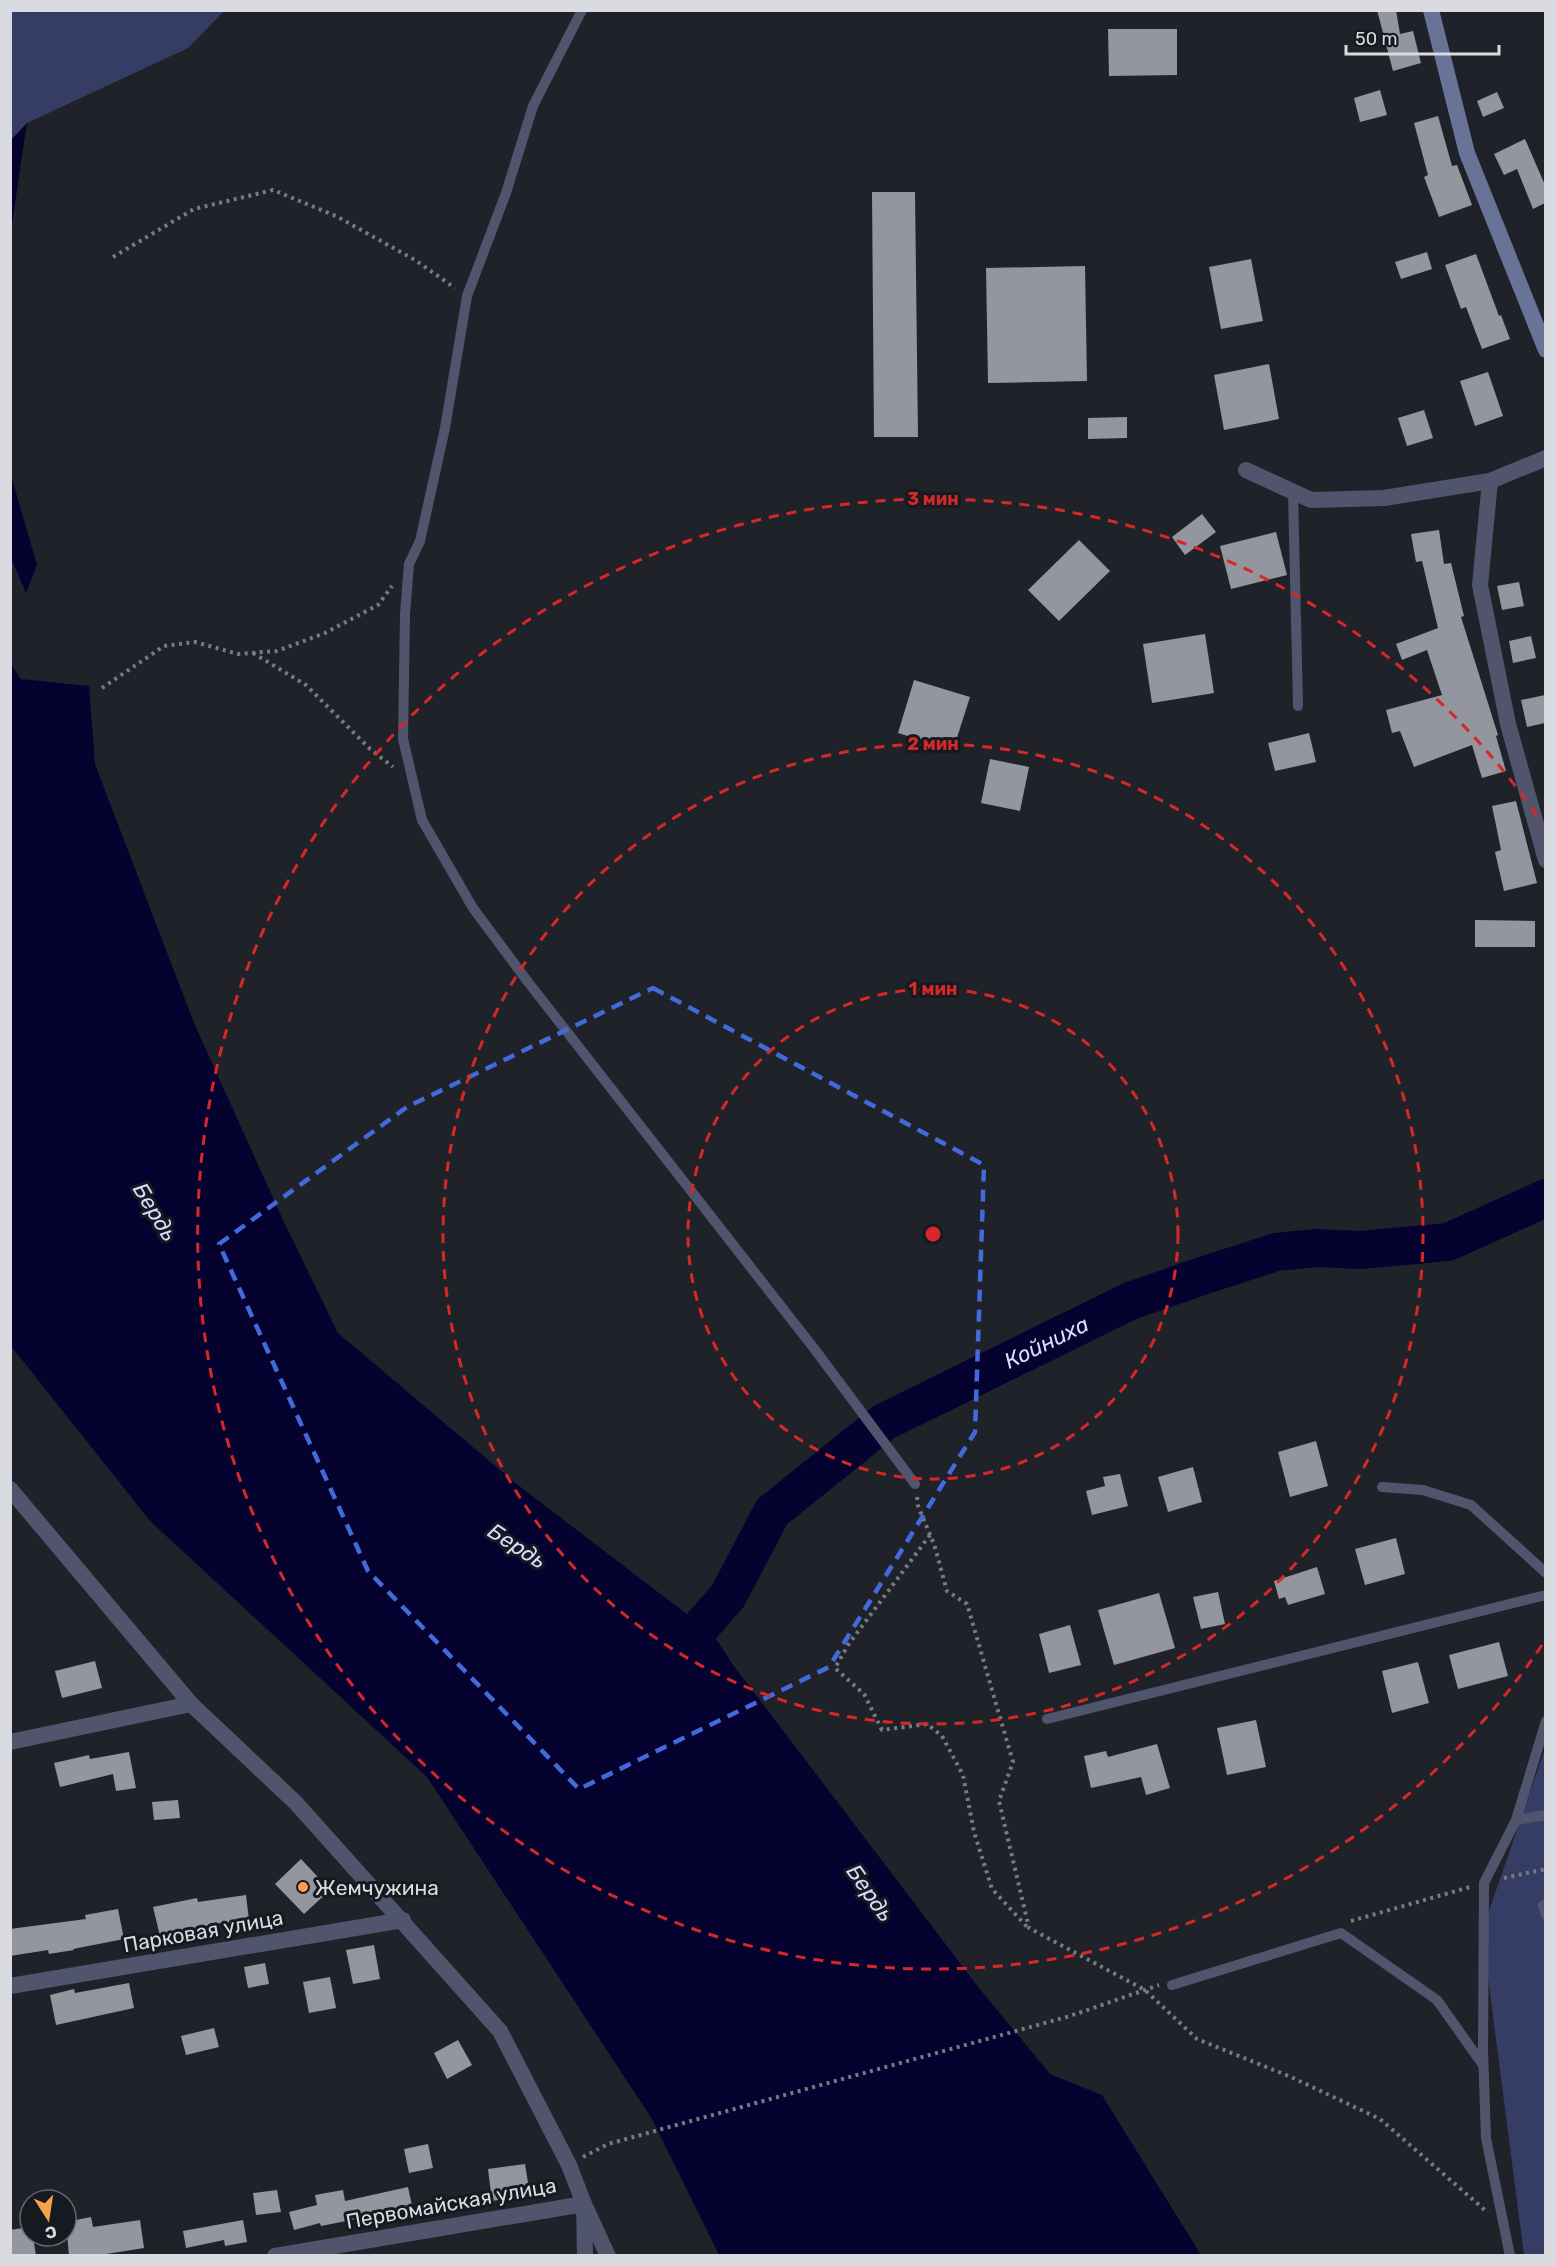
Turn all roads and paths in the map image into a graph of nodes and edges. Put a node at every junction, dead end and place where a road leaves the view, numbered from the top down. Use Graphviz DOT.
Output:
graph roads {
  1 [pos="582,10"];
  2 [pos="1431,10"];
  3 [pos="113,257"];
  4 [pos="467,296"];
  5 [pos="1545,350"];
  6 [pos="1545,458"];
  7 [pos="1246,470"];
  8 [pos="1490,481"];
  9 [pos="1293,492"];
  10 [pos="409,564"];
  11 [pos="253,652"];
  12 [pos="102,688"];
  13 [pos="1298,706"];
  14 [pos="413,782"];
  15 [pos="1545,860"];
  16 [pos="915,1484"];
  17 [pos="1382,1486"];
  18 [pos="10,1489"];
  19 [pos="930,1535"];
  20 [pos="1545,1573"];
  21 [pos="1545,1595"];
  22 [pos="191,1704"];
  23 [pos="1047,1719"];
  24 [pos="1545,1721"];
  25 [pos="10,1742"];
  26 [pos="1545,1815"];
  27 [pos="1516,1820"];
  28 [pos="1545,1904"];
  29 [pos="1545,1915"];
  30 [pos="403,1920"];
  31 [pos="1029,1929"];
  32 [pos="1172,1985"];
  33 [pos="10,1986"];
  34 [pos="1070,2016"];
  35 [pos="1483,2065"];
  36 [pos="569,2165"];
  37 [pos="584,2204"];
  38 [pos="1503,2226"];
  39 [pos="275,2256"];
  40 [pos="585,2256"];
  41 [pos="608,2256"];
  42 [pos="1510,2256"];
  1 -- 4 [label="lane"];
  2 -- 5 [label="main road"];
  3 -- 4 [label="path"];
  4 -- 10 [label="lane"];
  6 -- 8 [label="street"];
  7 -- 9 [label="street"];
  8 -- 9 [label="street"];
  8 -- 15 [label="street"];
  9 -- 13 [label="lane"];
  10 -- 11 [label="path"];
  10 -- 14 [label="lane"];
  11 -- 12 [label="path"];
  11 -- 14 [label="path"];
  14 -- 16 [label="lane"];
  16 -- 19 [label="path"];
  17 -- 20 [label="lane"];
  18 -- 22 [label="street"];
  19 -- 31 [label="path"];
  19 -- 31 [label="path"];
  21 -- 23 [label="lane"];
  22 -- 25 [label="street"];
  22 -- 30 [label="street"];
  24 -- 27 [label="lane"];
  26 -- 27 [label="lane"];
  27 -- 35 [label="lane"];
  28 -- 29 [label="lane"];
  30 -- 33 [label="street, Парковая улица"];
  30 -- 36 [label="street"];
  31 -- 38 [label="path"];
  32 -- 35 [label="lane"];
  34 -- 36 [label="path"];
  35 -- 38 [label="lane"];
  36 -- 37 [label="street"];
  37 -- 39 [label="street, Первомайская улица"];
  37 -- 40 [label="street, Первомайская улица"];
  37 -- 41 [label="street"];
  38 -- 42 [label="lane"];
}
